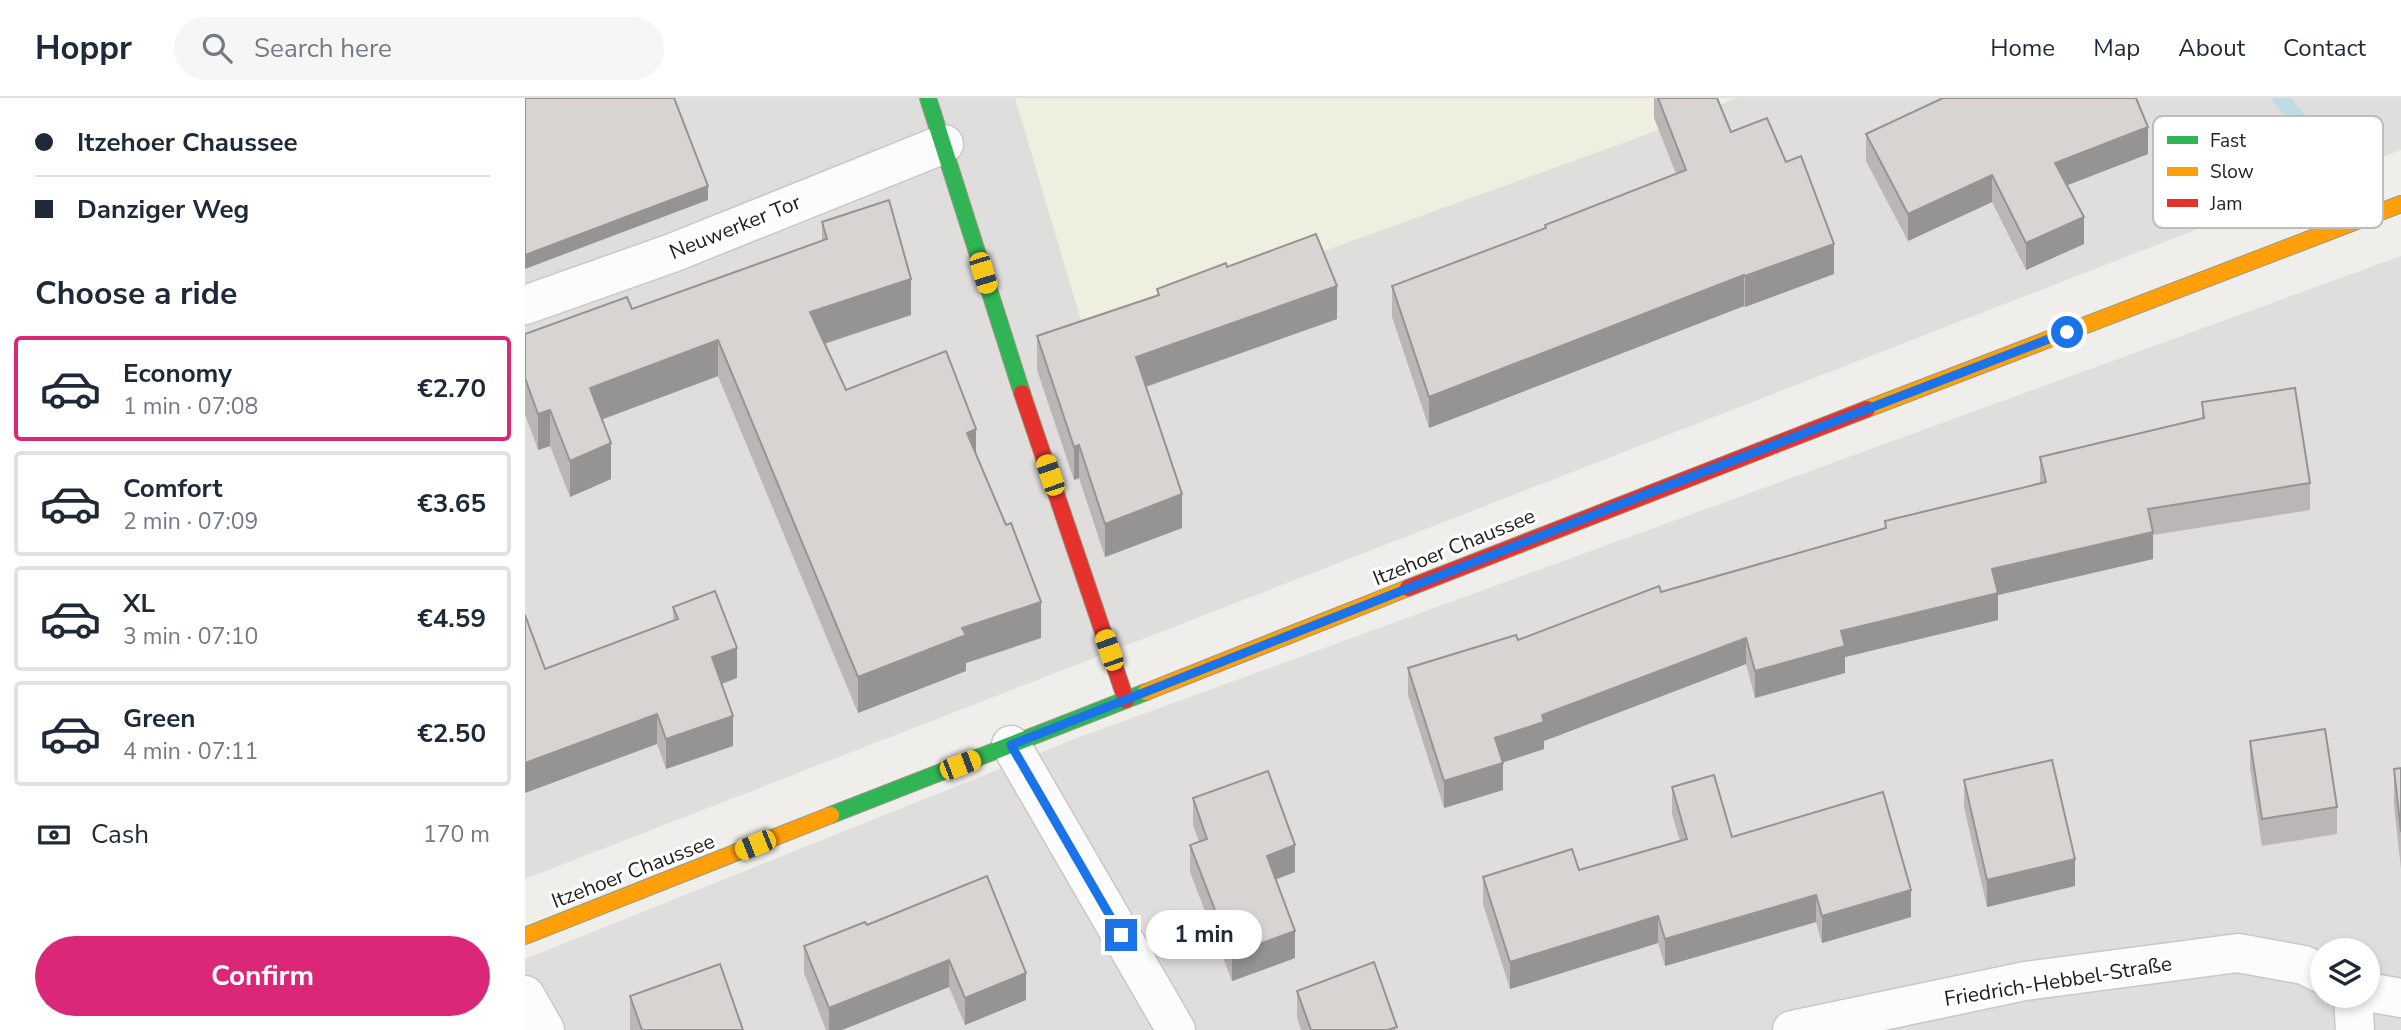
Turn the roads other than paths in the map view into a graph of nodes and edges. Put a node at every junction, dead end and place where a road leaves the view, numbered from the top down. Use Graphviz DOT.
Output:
graph roads {
  1 [pos="928,98"];
  2 [pos="944,144"];
  3 [pos="2401,204"];
  4 [pos="2383,211"];
  5 [pos="2339,228"];
  6 [pos="525,305"];
  7 [pos="1126,700"];
  8 [pos="1011,745"];
  9 [pos="525,936"];
  10 [pos="2310,968"];
  11 [pos="2380,994"];
  12 [pos="525,995"];
  13 [pos="2401,998"];
  14 [pos="2354,1008"];
  15 [pos="545,1030"];
  16 [pos="1176,1030"];
  17 [pos="1792,1030"];
  18 [pos="2355,1030"];
  1 -- 2 [label="street"];
  2 -- 6 [label="street, Neuwerker Tor"];
  2 -- 7 [label="street"];
  3 -- 4 [label="street, Itzehoer Chaussee"];
  5 -- 7 [label="street, Itzehoer Chaussee"];
  7 -- 8 [label="street, Itzehoer Chaussee"];
  8 -- 9 [label="street, Itzehoer Chaussee"];
  8 -- 16 [label="street"];
  10 -- 17 [label="street, Friedrich-Hebbel-Straße"];
  11 -- 13 [label="street"];
  12 -- 15 [label="street"];
  14 -- 18 [label="street"];
}
